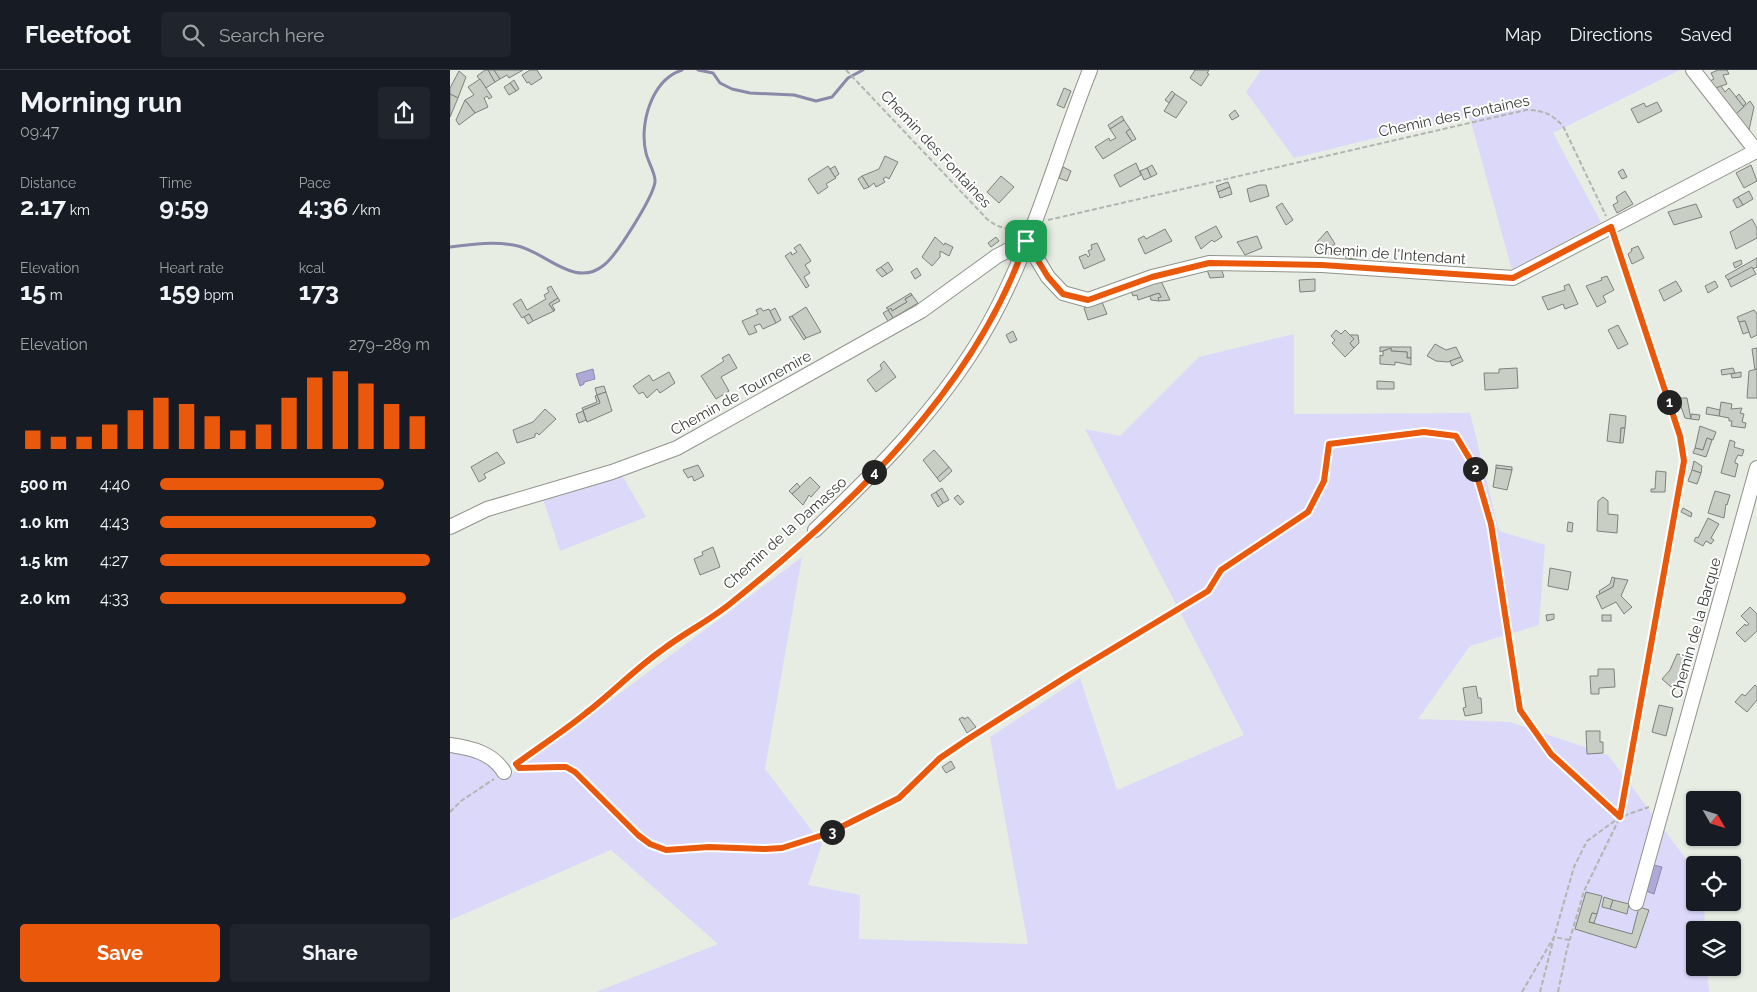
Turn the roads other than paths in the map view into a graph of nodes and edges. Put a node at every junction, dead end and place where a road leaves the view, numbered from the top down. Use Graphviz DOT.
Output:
graph roads {
  1 [pos="1090,70"];
  2 [pos="1693,70"];
  3 [pos="1756,152"];
  4 [pos="1026,241"];
  5 [pos="1757,468"];
  6 [pos="450,527"];
  7 [pos="815,530"];
  8 [pos="450,745"];
  9 [pos="510,768"];
  10 [pos="1636,903"];
  1 -- 4 [label="street, Chemin de la Damasso"];
  2 -- 3 [label="street"];
  3 -- 4 [label="street, Chemin de l'Intendant"];
  4 -- 6 [label="street, Chemin de Tournemire"];
  4 -- 7 [label="street, Chemin de la Damasso"];
  5 -- 10 [label="street, Chemin de la Barque"];
  8 -- 9 [label="street"];
}
